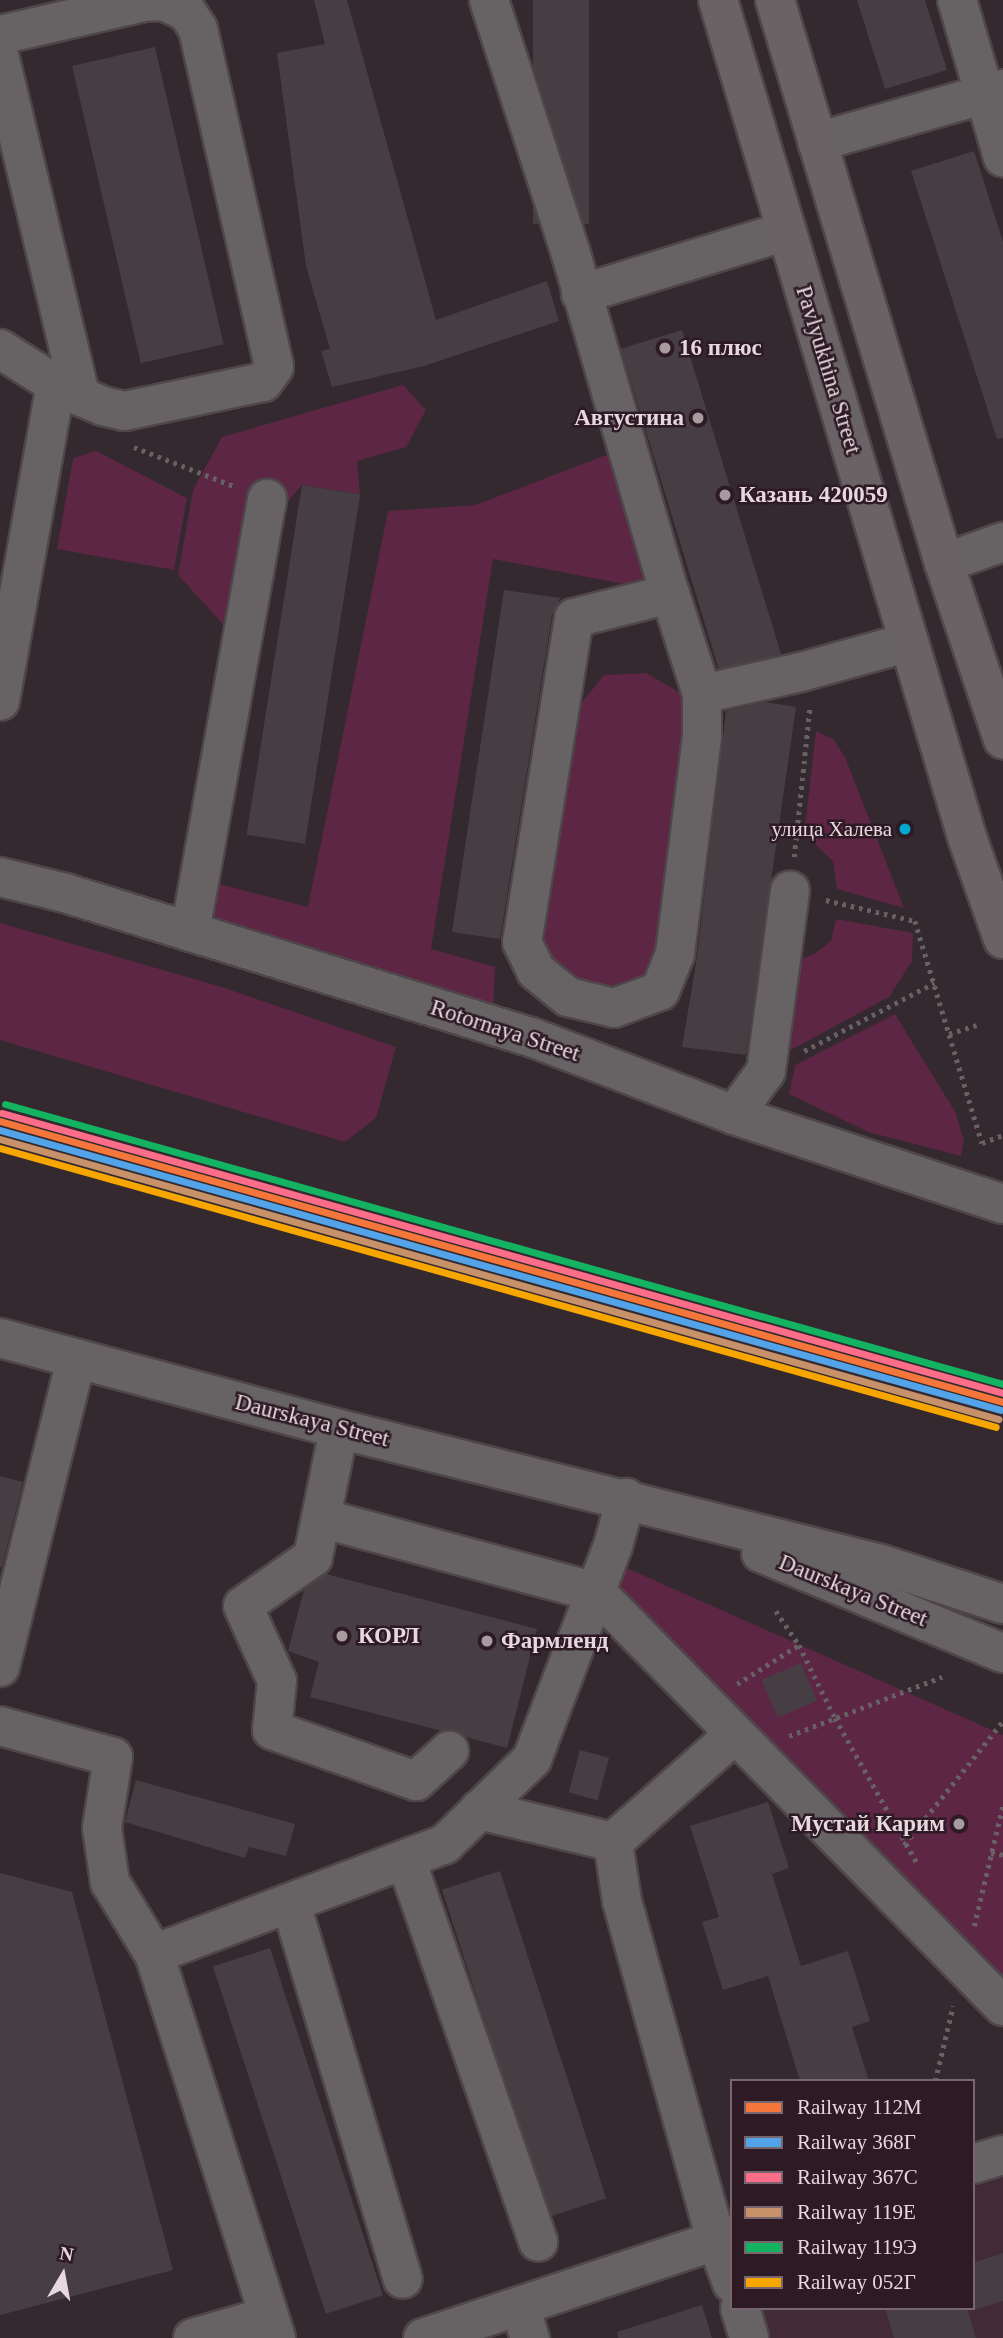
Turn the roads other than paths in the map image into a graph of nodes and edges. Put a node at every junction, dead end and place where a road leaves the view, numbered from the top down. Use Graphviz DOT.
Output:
graph roads {
  1 [pos="489,0"];
  2 [pos="718,0"];
  3 [pos="775,0"];
  4 [pos="957,0"];
  5 [pos="0,35"];
  6 [pos="0,59"];
  7 [pos="993,93"];
  8 [pos="817,142"];
  9 [pos="1003,158"];
  10 [pos="786,230"];
  11 [pos="581,294"];
  12 [pos="0,349"];
  13 [pos="68,391"];
  14 [pos="267,499"];
  15 [pos="1003,542"];
  16 [pos="944,563"];
  17 [pos="670,594"];
  18 [pos="909,642"];
  19 [pos="702,694"];
  20 [pos="0,701"];
  21 [pos="1003,739"];
  22 [pos="0,877"];
  23 [pos="790,891"];
  24 [pos="190,932"];
  25 [pos="1003,939"];
  26 [pos="734,1115"];
  27 [pos="1003,1204"];
  28 [pos="0,1338"];
  29 [pos="76,1359"];
  30 [pos="339,1429"];
  31 [pos="626,1498"];
  32 [pos="321,1518"];
  33 [pos="881,1564"];
  34 [pos="1003,1578"];
  35 [pos="596,1592"];
  36 [pos="1003,1604"];
  37 [pos="1003,1653"];
  38 [pos="0,1667"];
  39 [pos="0,1726"];
  40 [pos="743,1742"];
  41 [pos="449,1751"];
  42 [pos="479,1810"];
  43 [pos="613,1842"];
  44 [pos="406,1860"];
  45 [pos="291,1904"];
  46 [pos="154,1954"];
  47 [pos="1003,2006"];
  48 [pos="1003,2155"];
  49 [pos="975,2163"];
  50 [pos="724,2237"];
  51 [pos="538,2242"];
  52 [pos="730,2272"];
  53 [pos="403,2279"];
  54 [pos="741,2310"];
  55 [pos="525,2322"];
  56 [pos="272,2327"];
  57 [pos="193,2338"];
  58 [pos="423,2338"];
  59 [pos="749,2338"];
  1 -- 11 [label="street"];
  2 -- 10 [label="main road, Pavlyukhina Street"];
  3 -- 8 [label="main road"];
  4 -- 7 [label="street"];
  5 -- 13 [label="street"];
  6 -- 13 [label="street"];
  7 -- 8 [label="street"];
  7 -- 9 [label="street"];
  8 -- 16 [label="main road"];
  10 -- 11 [label="street"];
  10 -- 18 [label="main road, Pavlyukhina Street"];
  11 -- 17 [label="street"];
  12 -- 13 [label="street"];
  13 -- 20 [label="street"];
  14 -- 24 [label="street"];
  15 -- 16 [label="street"];
  16 -- 21 [label="main road"];
  17 -- 19 [label="street"];
  17 -- 19 [label="street"];
  18 -- 19 [label="street"];
  18 -- 25 [label="main road, Pavlyukhina Street"];
  22 -- 24 [label="street, Rotornaya Street"];
  23 -- 26 [label="street"];
  24 -- 26 [label="street, Rotornaya Street"];
  26 -- 27 [label="street, Rotornaya Street"];
  28 -- 29 [label="street, Daurskaya Street"];
  29 -- 30 [label="street, Daurskaya Street"];
  29 -- 38 [label="street"];
  30 -- 31 [label="street, Daurskaya Street"];
  30 -- 32 [label="street"];
  31 -- 33 [label="street, Daurskaya Street"];
  31 -- 35 [label="street"];
  31 -- 37 [label="street, Daurskaya Street"];
  32 -- 35 [label="street"];
  32 -- 41 [label="street"];
  33 -- 34 [label="street"];
  33 -- 36 [label="street, Daurskaya Street"];
  35 -- 40 [label="street"];
  35 -- 42 [label="street"];
  39 -- 46 [label="street"];
  40 -- 43 [label="street"];
  40 -- 47 [label="street"];
  42 -- 43 [label="street"];
  42 -- 44 [label="street"];
  43 -- 50 [label="street"];
  44 -- 45 [label="street"];
  44 -- 51 [label="street"];
  45 -- 46 [label="street"];
  45 -- 53 [label="street"];
  46 -- 56 [label="street"];
  48 -- 49 [label="street"];
  50 -- 52 [label="street"];
  50 -- 55 [label="street"];
  54 -- 59 [label="street"];
  55 -- 58 [label="street"];
  56 -- 57 [label="street"];
}
